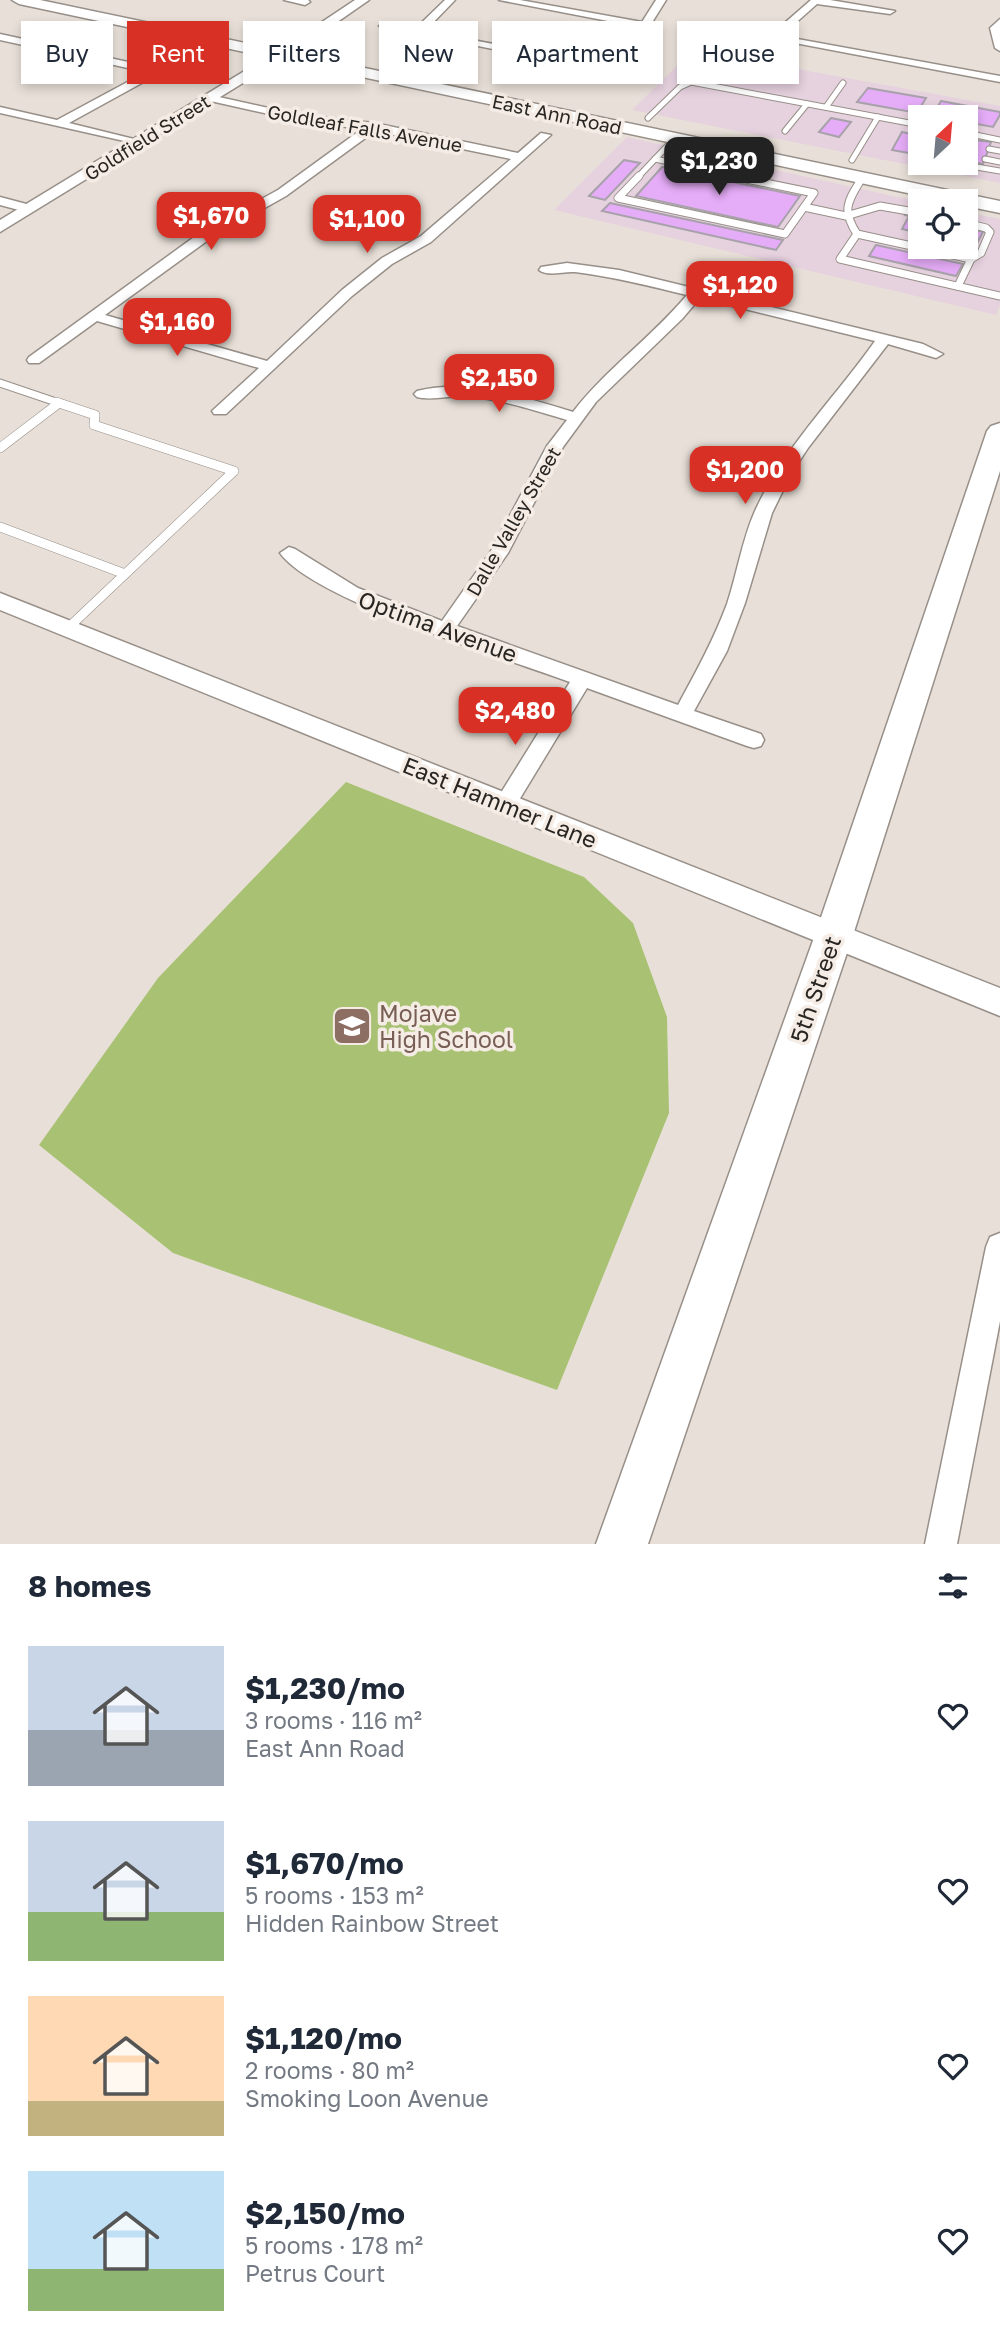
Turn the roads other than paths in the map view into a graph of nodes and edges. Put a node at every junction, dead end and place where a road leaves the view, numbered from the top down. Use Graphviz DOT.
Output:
graph roads {
  1 [pos="19,0"];
  2 [pos="74,0"];
  3 [pos="289,0"];
  4 [pos="363,0"];
  5 [pos="450,0"];
  6 [pos="504,0"];
  7 [pos="661,0"];
  8 [pos="816,0"];
  9 [pos="305,2"];
  10 [pos="538,3"];
  11 [pos="890,11"];
  12 [pos="332,21"];
  13 [pos="429,21"];
  14 [pos="624,21"];
  15 [pos="646,21"];
  16 [pos="793,21"];
  17 [pos="999,25"];
  18 [pos="243,34"];
  19 [pos="0,37"];
  20 [pos="799,41"];
  21 [pos="243,47"];
  22 [pos="365,59"];
  23 [pos="995,61"];
  24 [pos="365,73"];
  25 [pos="243,77"];
  26 [pos="1000,79"];
  27 [pos="843,83"];
  28 [pos="687,84"];
  29 [pos="702,84"];
  30 [pos="210,98"];
  31 [pos="807,104"];
  32 [pos="826,107"];
  33 [pos="0,110"];
  34 [pos="551,113"];
  35 [pos="878,117"];
  36 [pos="648,118"];
  37 [pos="908,123"];
  38 [pos="59,124"];
  39 [pos="374,126"];
  40 [pos="785,131"];
  41 [pos="545,135"];
  42 [pos="978,136"];
  43 [pos="675,138"];
  44 [pos="1000,139"];
  45 [pos="138,143"];
  46 [pos="989,149"];
  47 [pos="1000,150"];
  48 [pos="520,157"];
  49 [pos="654,159"];
  50 [pos="985,159"];
  51 [pos="852,160"];
  52 [pos="1000,162"];
  53 [pos="978,167"];
  54 [pos="1000,171"];
  55 [pos="862,178"];
  56 [pos="1000,191"];
  57 [pos="0,201"];
  58 [pos="804,207"];
  59 [pos="1000,207"];
  60 [pos="30,209"];
  61 [pos="908,211"];
  62 [pos="846,216"];
  63 [pos="978,226"];
  64 [pos="0,227"];
  65 [pos="857,234"];
  66 [pos="908,245"];
  67 [pos="978,255"];
  68 [pos="971,259"];
  69 [pos="547,270"];
  70 [pos="958,286"];
  71 [pos="697,292"];
  72 [pos="1000,296"];
  73 [pos="94,316"];
  74 [pos="884,339"];
  75 [pos="936,354"];
  76 [pos="34,360"];
  77 [pos="270,367"];
  78 [pos="0,383"];
  79 [pos="422,394"];
  80 [pos="59,403"];
  81 [pos="220,411"];
  82 [pos="576,418"];
  83 [pos="1000,431"];
  84 [pos="0,448"];
  85 [pos="993,473"];
  86 [pos="0,527"];
  87 [pos="289,553"];
  88 [pos="125,574"];
  89 [pos="0,601"];
  90 [pos="68,628"];
  91 [pos="445,630"];
  92 [pos="582,679"];
  93 [pos="682,715"];
  94 [pos="754,740"];
  95 [pos="505,804"];
  96 [pos="834,935"];
  97 [pos="1000,1002"];
  98 [pos="1000,1247"];
  99 [pos="622,1544"];
  100 [pos="941,1544"];
  1 -- 21 [label="main road, East Ann Road"];
  2 -- 18 [label="main road, East Ann Road"];
  3 -- 9 [label="street"];
  4 -- 12 [label="street, Goldfield Street"];
  5 -- 13 [label="street"];
  6 -- 10 [label="street"];
  7 -- 15 [label="street"];
  8 -- 11 [label="street"];
  8 -- 16 [label="street"];
  10 -- 14 [label="street"];
  17 -- 23 [label="street"];
  19 -- 38 [label="street"];
  20 -- 23 [label="street"];
  22 -- 36 [label="main road, East Ann Road"];
  23 -- 26 [label="street"];
  24 -- 34 [label="main road, East Ann Road"];
  25 -- 30 [label="street, Goldfield Street"];
  27 -- 32 [label="lane"];
  28 -- 36 [label="lane"];
  29 -- 31 [label="lane"];
  30 -- 39 [label="street, Goldleaf Falls Avenue"];
  30 -- 45 [label="street, Goldfield Street"];
  31 -- 32 [label="lane"];
  31 -- 40 [label="lane"];
  32 -- 35 [label="lane"];
  33 -- 38 [label="street"];
  34 -- 36 [label="main road"];
  34 -- 43 [label="main road, East Ann Road"];
  35 -- 37 [label="lane"];
  35 -- 51 [label="lane"];
  36 -- 51 [label="main road, East Ann Road"];
  38 -- 45 [label="street"];
  39 -- 48 [label="street, Goldleaf Falls Avenue"];
  39 -- 73 [label="street"];
  41 -- 48 [label="street"];
  42 -- 44 [label="lane"];
  43 -- 49 [label="lane"];
  43 -- 55 [label="main road, East Ann Road"];
  45 -- 60 [label="street, Goldfield Street"];
  46 -- 47 [label="lane"];
  48 -- 77 [label="street"];
  49 -- 58 [label="lane"];
  49 -- 58 [label="lane"];
  50 -- 52 [label="lane"];
  51 -- 56 [label="main road, East Ann Road"];
  53 -- 54 [label="lane"];
  55 -- 59 [label="main road, East Ann Road"];
  55 -- 62 [label="lane"];
  57 -- 60 [label="street"];
  58 -- 62 [label="lane"];
  60 -- 64 [label="street, Goldfield Street"];
  61 -- 62 [label="lane"];
  62 -- 65 [label="lane"];
  63 -- 67 [label="lane"];
  65 -- 66 [label="lane"];
  65 -- 70 [label="lane"];
  68 -- 70 [label="lane"];
  69 -- 71 [label="street"];
  70 -- 72 [label="lane"];
  71 -- 74 [label="street"];
  71 -- 82 [label="street, Dalle Valley Street"];
  73 -- 76 [label="street"];
  73 -- 77 [label="street"];
  74 -- 75 [label="street"];
  74 -- 93 [label="street"];
  77 -- 81 [label="street"];
  78 -- 80 [label="lane"];
  79 -- 82 [label="street"];
  80 -- 84 [label="lane"];
  80 -- 88 [label="lane"];
  82 -- 91 [label="street, Dalle Valley Street"];
  83 -- 85 [label="main road, 5th Street"];
  85 -- 96 [label="main road, 5th Street"];
  86 -- 88 [label="lane"];
  87 -- 91 [label="street, Optima Avenue"];
  88 -- 90 [label="lane"];
  89 -- 90 [label="street, East Hammer Lane"];
  90 -- 95 [label="street, East Hammer Lane"];
  91 -- 92 [label="street, Optima Avenue"];
  92 -- 93 [label="street, Optima Avenue"];
  92 -- 95 [label="street"];
  93 -- 94 [label="street, Optima Avenue"];
  95 -- 96 [label="street, East Hammer Lane"];
  96 -- 97 [label="street, East Hammer Lane"];
  96 -- 99 [label="main road, 5th Street"];
  98 -- 100 [label="street"];
}
